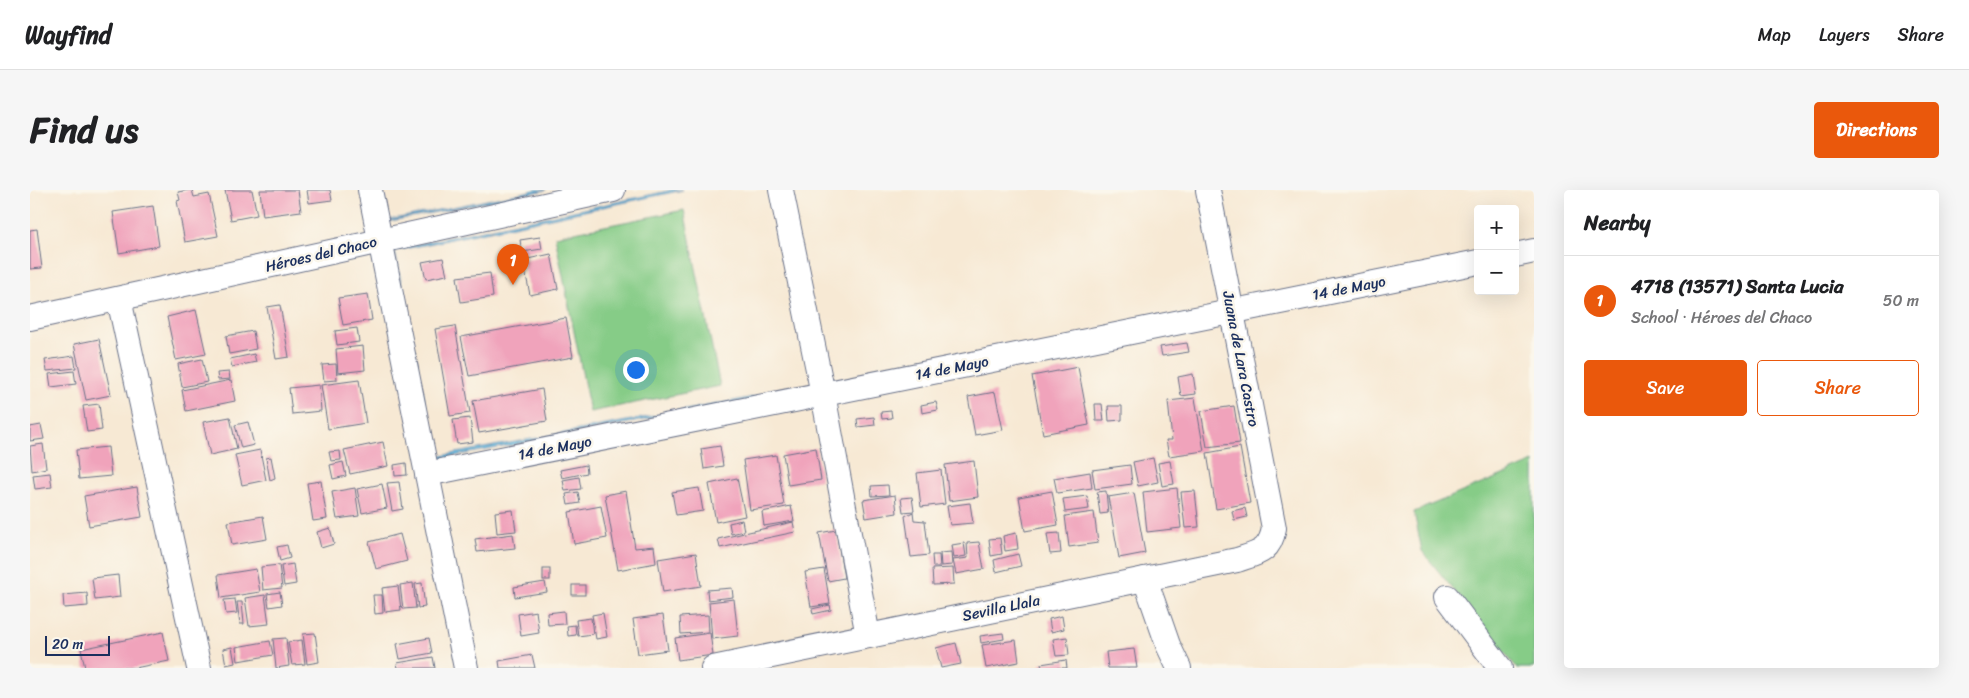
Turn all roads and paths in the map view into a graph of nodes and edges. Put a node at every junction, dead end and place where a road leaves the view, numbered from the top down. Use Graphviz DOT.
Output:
graph roads {
  1 [pos="370,190"];
  2 [pos="613,190"];
  3 [pos="781,190"];
  4 [pos="1208,190"];
  5 [pos="380,241"];
  6 [pos="1534,251"];
  7 [pos="1519,253"];
  8 [pos="1474,263"];
  9 [pos="119,299"];
  10 [pos="1232,312"];
  11 [pos="30,318"];
  12 [pos="823,394"];
  13 [pos="427,474"];
  14 [pos="1274,528"];
  15 [pos="1144,579"];
  16 [pos="1447,597"];
  17 [pos="868,636"];
  18 [pos="198,668"];
  19 [pos="466,668"];
  20 [pos="713,668"];
  21 [pos="1179,668"];
  22 [pos="1500,668"];
  1 -- 5 [label="street"];
  2 -- 5 [label="street, Héroes del Chaco"];
  3 -- 12 [label="street"];
  4 -- 10 [label="street, Juana de Lara Castro"];
  5 -- 9 [label="street, Héroes del Chaco"];
  5 -- 13 [label="street"];
  6 -- 7 [label="street"];
  8 -- 10 [label="street, 14 de Mayo"];
  9 -- 11 [label="street, Héroes del Chaco"];
  9 -- 18 [label="street"];
  10 -- 12 [label="street, 14 de Mayo"];
  10 -- 14 [label="street, Juana de Lara Castro"];
  12 -- 13 [label="street, 14 de Mayo"];
  12 -- 17 [label="street"];
  13 -- 19 [label="street"];
  14 -- 15 [label="street, Sevilla Llala"];
  15 -- 17 [label="street, Sevilla Llala"];
  15 -- 21 [label="street"];
  16 -- 22 [label="street"];
  17 -- 20 [label="street, Sevilla Llala"];
}
